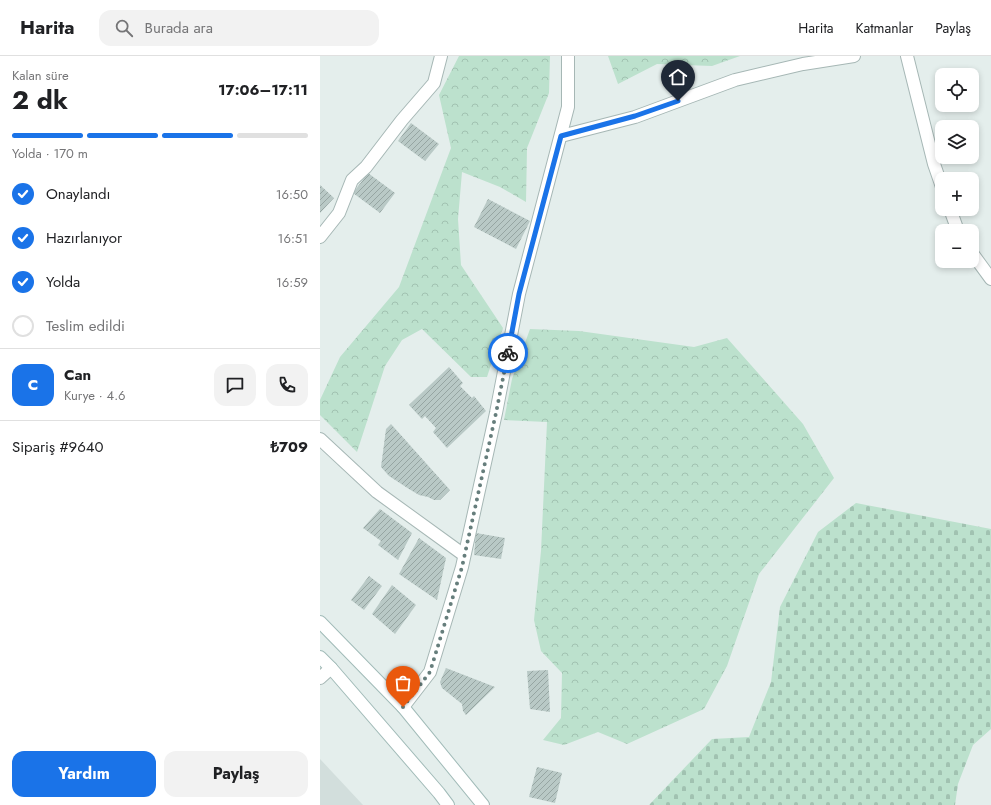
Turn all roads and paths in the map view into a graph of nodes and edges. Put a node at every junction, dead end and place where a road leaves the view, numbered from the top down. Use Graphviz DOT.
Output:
graph roads {
  1 [pos="441,56"];
  2 [pos="568,56"];
  3 [pos="854,56"];
  4 [pos="907,56"];
  5 [pos="561,136"];
  6 [pos="937,172"];
  7 [pos="320,237"];
  8 [pos="979,263"];
  9 [pos="991,279"];
  10 [pos="320,439"];
  11 [pos="464,555"];
  12 [pos="320,622"];
  13 [pos="320,657"];
  14 [pos="331,668"];
  15 [pos="320,678"];
  16 [pos="403,707"];
  17 [pos="448,805"];
  18 [pos="483,805"];
  1 -- 7 [label="street"];
  2 -- 5 [label="street"];
  3 -- 5 [label="street"];
  4 -- 6 [label="street"];
  5 -- 11 [label="street"];
  8 -- 9 [label="street"];
  10 -- 11 [label="street"];
  11 -- 16 [label="street"];
  12 -- 16 [label="street"];
  13 -- 14 [label="street"];
  14 -- 15 [label="street"];
  14 -- 17 [label="street"];
  16 -- 18 [label="street"];
}
